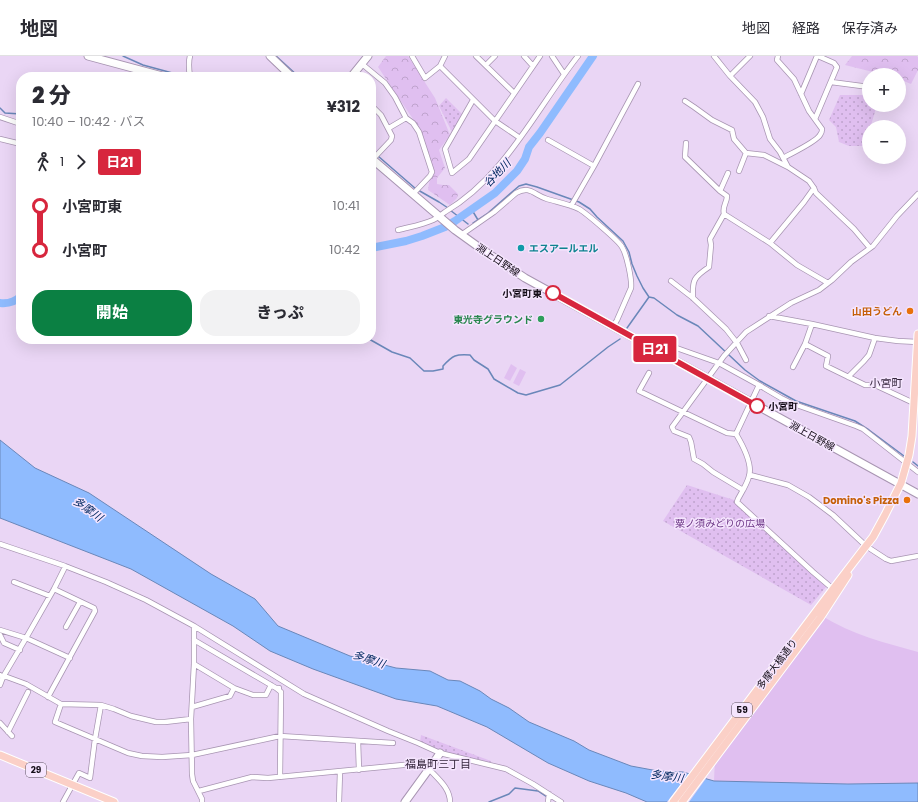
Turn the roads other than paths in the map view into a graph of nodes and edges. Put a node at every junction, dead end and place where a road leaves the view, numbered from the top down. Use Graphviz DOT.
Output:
graph roads {
  1 [pos="88,56"];
  2 [pos="190,56"];
  3 [pos="270,56"];
  4 [pos="368,56"];
  5 [pos="412,56"];
  6 [pos="445,56"];
  7 [pos="476,56"];
  8 [pos="495,56"];
  9 [pos="524,56"];
  10 [pos="540,56"];
  11 [pos="552,56"];
  12 [pos="578,56"];
  13 [pos="714,56"];
  14 [pos="750,56"];
  15 [pos="778,56"];
  16 [pos="817,56"];
  17 [pos="362,64"];
  18 [pos="486,65"];
  19 [pos="440,66"];
  20 [pos="533,66"];
  21 [pos="147,72"];
  22 [pos="190,72"];
  23 [pos="287,72"];
  24 [pos="355,72"];
  25 [pos="372,72"];
  26 [pos="564,74"];
  27 [pos="376,76"];
  28 [pos="730,76"];
  29 [pos="831,82"];
  30 [pos="638,84"];
  31 [pos="862,86"];
  32 [pos="514,93"];
  33 [pos="801,94"];
  34 [pos="473,100"];
  35 [pos="684,101"];
  36 [pos="376,110"];
  37 [pos="0,116"];
  38 [pos="406,118"];
  39 [pos="816,119"];
  40 [pos="495,121"];
  41 [pos="16,122"];
  42 [pos="389,128"];
  43 [pos="520,138"];
  44 [pos="0,139"];
  45 [pos="548,140"];
  46 [pos="16,143"];
  47 [pos="686,143"];
  48 [pos="746,153"];
  49 [pos="376,155"];
  50 [pos="783,158"];
  51 [pos="376,162"];
  52 [pos="594,166"];
  53 [pos="788,167"];
  54 [pos="738,170"];
  55 [pos="728,173"];
  56 [pos="814,188"];
  57 [pos="720,191"];
  58 [pos="414,194"];
  59 [pos="918,194"];
  60 [pos="573,202"];
  61 [pos="724,214"];
  62 [pos="440,217"];
  63 [pos="398,230"];
  64 [pos="461,235"];
  65 [pos="770,243"];
  66 [pos="870,248"];
  67 [pos="671,281"];
  68 [pos="828,283"];
  69 [pos="693,298"];
  70 [pos="769,316"];
  71 [pos="812,324"];
  72 [pos="613,326"];
  73 [pos="918,334"];
  74 [pos="875,338"];
  75 [pos="918,342"];
  76 [pos="737,343"];
  77 [pos="805,344"];
  78 [pos="659,351"];
  79 [pos="746,360"];
  80 [pos="719,363"];
  81 [pos="793,367"];
  82 [pos="649,373"];
  83 [pos="848,377"];
  84 [pos="708,378"];
  85 [pos="759,385"];
  86 [pos="751,402"];
  87 [pos="916,404"];
  88 [pos="684,412"];
  89 [pos="736,434"];
  90 [pos="915,437"];
  91 [pos="907,464"];
  92 [pos="918,472"];
  93 [pos="750,475"];
  94 [pos="900,484"];
  95 [pos="743,490"];
  96 [pos="918,494"];
  97 [pos="0,544"];
  98 [pos="866,546"];
  99 [pos="918,556"];
  100 [pos="65,567"];
  101 [pos="14,582"];
  102 [pos="54,589"];
  103 [pos="833,589"];
  104 [pos="50,596"];
  105 [pos="80,602"];
  106 [pos="194,626"];
  107 [pos="66,627"];
  108 [pos="0,630"];
  109 [pos="0,635"];
  110 [pos="26,638"];
  111 [pos="194,640"];
  112 [pos="20,650"];
  113 [pos="70,658"];
  114 [pos="194,664"];
  115 [pos="2,676"];
  116 [pos="0,685"];
  117 [pos="271,685"];
  118 [pos="234,688"];
  119 [pos="28,692"];
  120 [pos="48,697"];
  121 [pos="61,704"];
  122 [pos="101,705"];
  123 [pos="192,707"];
  124 [pos="191,719"];
  125 [pos="0,723"];
  126 [pos="8,732"];
  127 [pos="12,736"];
  128 [pos="280,736"];
  129 [pos="95,739"];
  130 [pos="358,741"];
  131 [pos="393,743"];
  132 [pos="440,753"];
  133 [pos="0,755"];
  134 [pos="192,755"];
  135 [pos="434,762"];
  136 [pos="429,769"];
  137 [pos="359,770"];
  138 [pos="340,772"];
  139 [pos="280,777"];
  140 [pos="73,785"];
  141 [pos="198,791"];
  142 [pos="548,798"];
  143 [pos="63,802"];
  144 [pos="114,802"];
  145 [pos="202,802"];
  146 [pos="338,802"];
  147 [pos="406,802"];
  148 [pos="450,802"];
  149 [pos="561,802"];
  150 [pos="673,802"];
  151 [pos="682,802"];
  1 -- 21 [label="main road"];
  2 -- 22 [label="street"];
  3 -- 23 [label="main road"];
  4 -- 17 [label="main road"];
  5 -- 19 [label="street"];
  6 -- 19 [label="street"];
  7 -- 18 [label="street"];
  8 -- 18 [label="street"];
  9 -- 20 [label="street"];
  10 -- 20 [label="street"];
  11 -- 26 [label="street"];
  12 -- 26 [label="street"];
  13 -- 28 [label="street"];
  14 -- 28 [label="street"];
  15 -- 33 [label="street"];
  16 -- 29 [label="street"];
  16 -- 33 [label="street"];
  17 -- 24 [label="main road"];
  17 -- 25 [label="street"];
  18 -- 32 [label="street"];
  19 -- 34 [label="street"];
  20 -- 32 [label="street"];
  26 -- 43 [label="street"];
  27 -- 38 [label="street"];
  28 -- 50 [label="street"];
  29 -- 31 [label="street"];
  29 -- 39 [label="street"];
  30 -- 52 [label="street"];
  32 -- 40 [label="street"];
  33 -- 39 [label="street"];
  34 -- 40 [label="street"];
  34 -- 40 [label="street"];
  35 -- 48 [label="street"];
  36 -- 42 [label="street"];
  37 -- 41 [label="street"];
  38 -- 42 [label="street"];
  38 -- 58 [label="street"];
  39 -- 50 [label="street"];
  40 -- 43 [label="street"];
  42 -- 49 [label="street"];
  43 -- 62 [label="street"];
  44 -- 46 [label="street"];
  45 -- 52 [label="street"];
  47 -- 57 [label="street"];
  48 -- 53 [label="street"];
  48 -- 54 [label="street"];
  50 -- 53 [label="street"];
  51 -- 58 [label="main road"];
  52 -- 60 [label="street"];
  53 -- 56 [label="street"];
  55 -- 57 [label="street"];
  56 -- 65 [label="street"];
  56 -- 66 [label="street"];
  57 -- 61 [label="street"];
  58 -- 62 [label="main road"];
  59 -- 66 [label="street"];
  60 -- 64 [label="street"];
  60 -- 72 [label="street"];
  61 -- 65 [label="street"];
  61 -- 69 [label="street"];
  62 -- 63 [label="street"];
  62 -- 64 [label="main road, 淵上日野線"];
  64 -- 72 [label="main road, 淵上日野線"];
  65 -- 68 [label="street"];
  66 -- 68 [label="street"];
  67 -- 69 [label="street"];
  68 -- 70 [label="street"];
  69 -- 76 [label="street"];
  70 -- 71 [label="street"];
  70 -- 76 [label="street"];
  71 -- 74 [label="street"];
  71 -- 77 [label="street"];
  72 -- 78 [label="main road, 淵上日野線"];
  73 -- 75 [label="main road, 多摩大橋通り / 59"];
  74 -- 75 [label="street"];
  74 -- 83 [label="street"];
  75 -- 87 [label="main road, 多摩大橋通り / 59"];
  76 -- 79 [label="street"];
  76 -- 80 [label="street"];
  77 -- 81 [label="street"];
  77 -- 83 [label="street"];
  78 -- 80 [label="street"];
  78 -- 84 [label="main road, 淵上日野線"];
  80 -- 84 [label="street"];
  80 -- 85 [label="street"];
  82 -- 88 [label="street"];
  83 -- 87 [label="street"];
  84 -- 86 [label="main road, 淵上日野線"];
  84 -- 88 [label="street"];
  85 -- 86 [label="street"];
  85 -- 91 [label="street"];
  86 -- 89 [label="street"];
  86 -- 94 [label="main road, 淵上日野線"];
  87 -- 90 [label="main road, 多摩大橋通り / 59"];
  88 -- 89 [label="street"];
  88 -- 95 [label="street"];
  89 -- 93 [label="street"];
  90 -- 91 [label="main road, 多摩大橋通り / 59"];
  91 -- 92 [label="street"];
  91 -- 94 [label="main road, 多摩大橋通り / 59"];
  93 -- 95 [label="street"];
  93 -- 98 [label="street"];
  94 -- 96 [label="main road, 淵上日野線"];
  94 -- 98 [label="main road, 多摩大橋通り / 59"];
  95 -- 103 [label="street"];
  97 -- 106 [label="street"];
  98 -- 99 [label="street"];
  98 -- 103 [label="main road, 多摩大橋通り / 59"];
  98 -- 151 [label="main road, 多摩大橋通り / 59"];
  100 -- 102 [label="street"];
  101 -- 104 [label="street"];
  102 -- 104 [label="street"];
  102 -- 105 [label="street"];
  103 -- 150 [label="main road, 多摩大橋通り / 59"];
  104 -- 110 [label="street"];
  105 -- 107 [label="street"];
  105 -- 113 [label="street"];
  106 -- 111 [label="street"];
  106 -- 132 [label="street"];
  108 -- 110 [label="street"];
  109 -- 112 [label="street"];
  110 -- 112 [label="street"];
  110 -- 113 [label="street"];
  111 -- 114 [label="street"];
  111 -- 117 [label="street"];
  112 -- 115 [label="street"];
  113 -- 120 [label="street"];
  114 -- 118 [label="street"];
  114 -- 123 [label="street"];
  115 -- 116 [label="street"];
  115 -- 120 [label="street"];
  117 -- 118 [label="street"];
  117 -- 128 [label="street"];
  118 -- 123 [label="street"];
  119 -- 126 [label="street"];
  120 -- 121 [label="street"];
  121 -- 122 [label="street"];
  121 -- 129 [label="street"];
  122 -- 124 [label="street"];
  122 -- 129 [label="street"];
  123 -- 124 [label="street"];
  124 -- 134 [label="street"];
  125 -- 126 [label="street"];
  126 -- 127 [label="street"];
  128 -- 130 [label="street"];
  128 -- 134 [label="street"];
  128 -- 139 [label="street"];
  129 -- 134 [label="street"];
  129 -- 140 [label="street"];
  130 -- 131 [label="street"];
  130 -- 137 [label="street"];
  132 -- 135 [label="main road"];
  132 -- 142 [label="street"];
  133 -- 140 [label="main road, 29"];
  134 -- 141 [label="street"];
  135 -- 136 [label="main road"];
  135 -- 137 [label="street"];
  136 -- 147 [label="main road"];
  136 -- 148 [label="street"];
  137 -- 138 [label="street"];
  138 -- 139 [label="street"];
  138 -- 146 [label="street"];
  139 -- 141 [label="street"];
  140 -- 143 [label="street"];
  140 -- 144 [label="main road, 29"];
  141 -- 145 [label="street"];
  142 -- 149 [label="street"];
}
